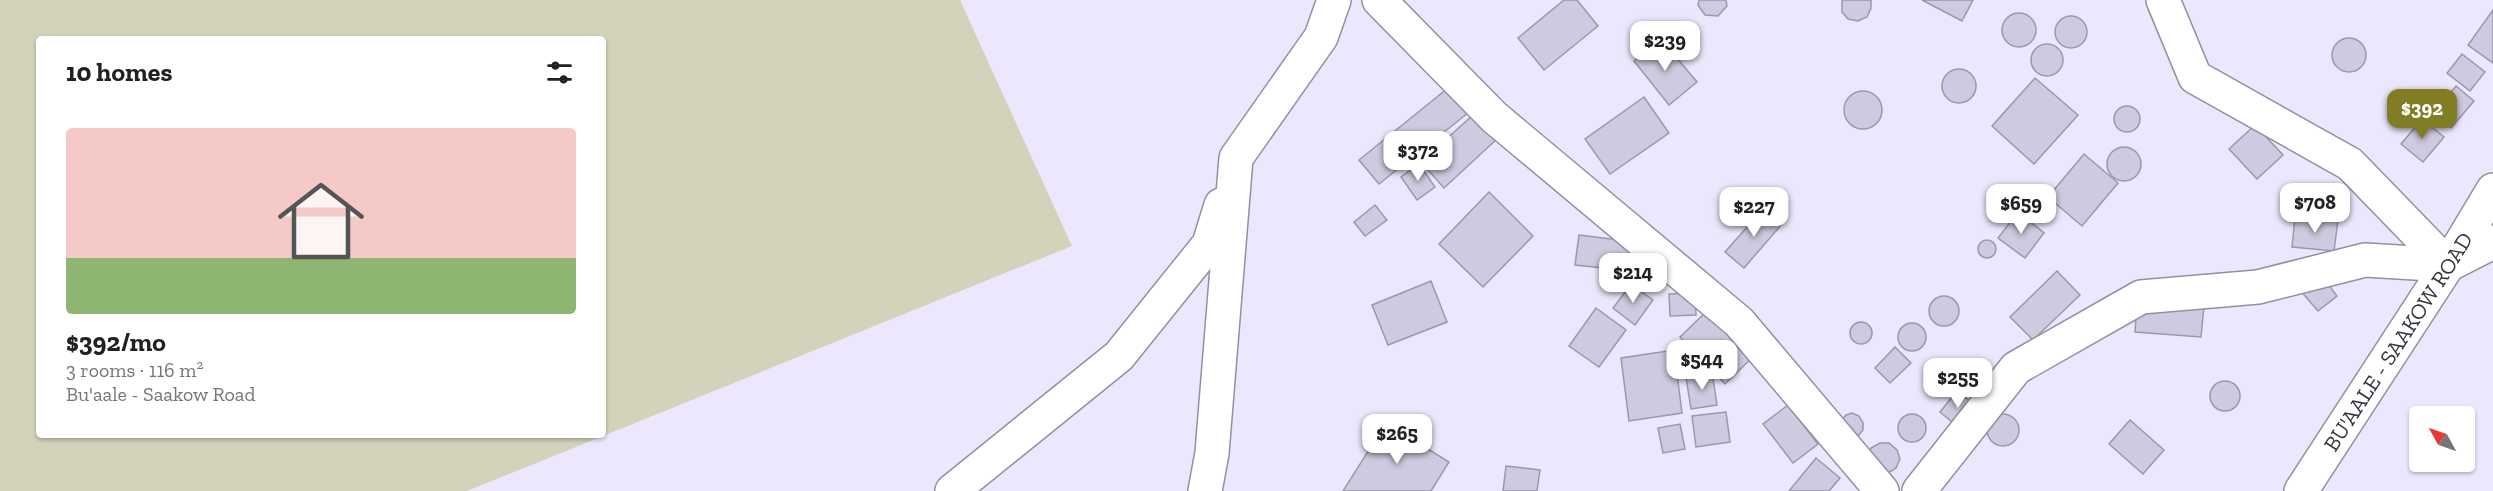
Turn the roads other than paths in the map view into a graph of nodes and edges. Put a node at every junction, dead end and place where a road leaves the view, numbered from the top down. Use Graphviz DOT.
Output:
graph roads {
  1 [pos="1334,0"];
  2 [pos="1379,0"];
  3 [pos="2163,0"];
  4 [pos="1236,158"];
  5 [pos="2493,190"];
  6 [pos="2493,242"];
  7 [pos="2448,265"];
  8 [pos="952,491"];
  9 [pos="1205,491"];
  10 [pos="1882,491"];
  11 [pos="1920,491"];
  12 [pos="2301,491"];
  1 -- 4 [label="street"];
  2 -- 10 [label="street"];
  3 -- 7 [label="street"];
  4 -- 8 [label="street"];
  4 -- 9 [label="street"];
  5 -- 7 [label="street, BU'AALE - SAAKOW ROAD"];
  6 -- 7 [label="street"];
  7 -- 11 [label="street"];
  7 -- 12 [label="street, BU'AALE - SAAKOW ROAD"];
}
